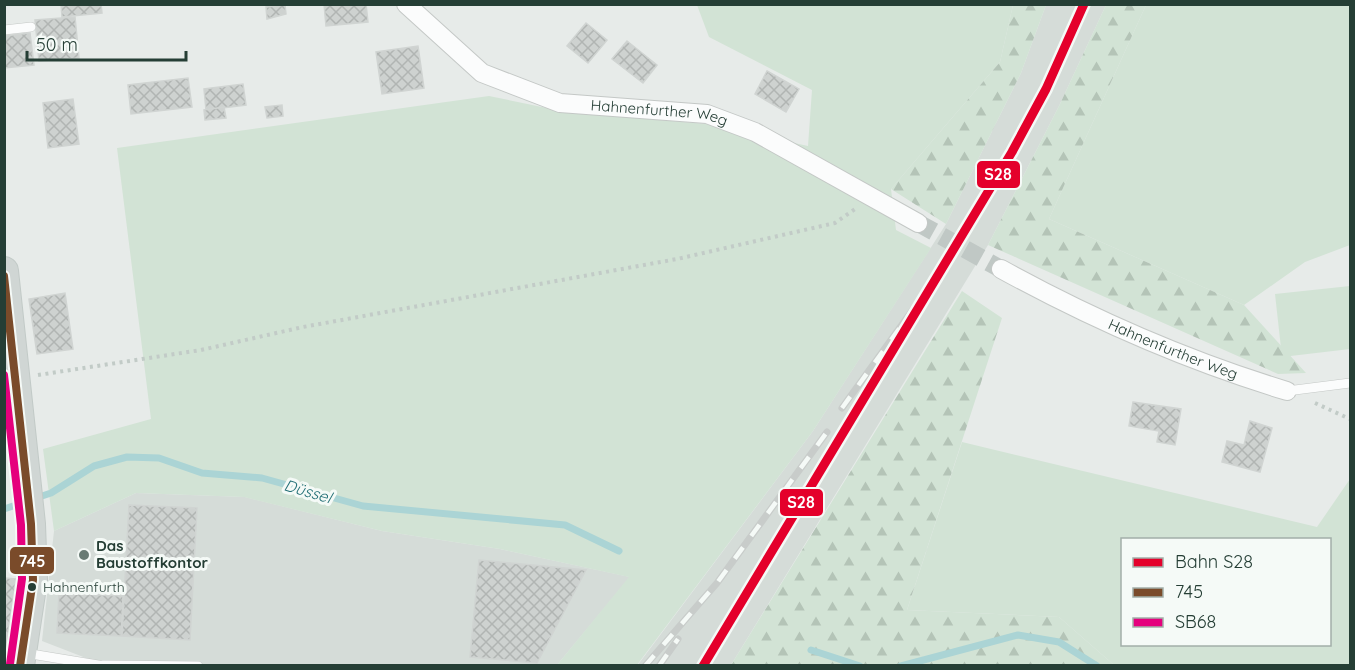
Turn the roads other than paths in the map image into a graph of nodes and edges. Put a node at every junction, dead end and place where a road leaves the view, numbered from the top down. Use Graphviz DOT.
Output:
graph roads {
  1 [pos="406,4"];
  2 [pos="31,27"];
  3 [pos="4,30"];
  4 [pos="918,223"];
  5 [pos="1001,269"];
  6 [pos="4,271"];
  7 [pos="1350,383"];
  8 [pos="1287,391"];
  9 [pos="21,659"];
  10 [pos="103,665"];
  11 [pos="198,666"];
  1 -- 4 [label="street, Hahnenfurther Weg"];
  2 -- 3 [label="lane"];
  5 -- 8 [label="street, Hahnenfurther Weg"];
  6 -- 9 [label="main road"];
  7 -- 8 [label="lane"];
  9 -- 10 [label="lane"];
  10 -- 11 [label="lane"];
}
